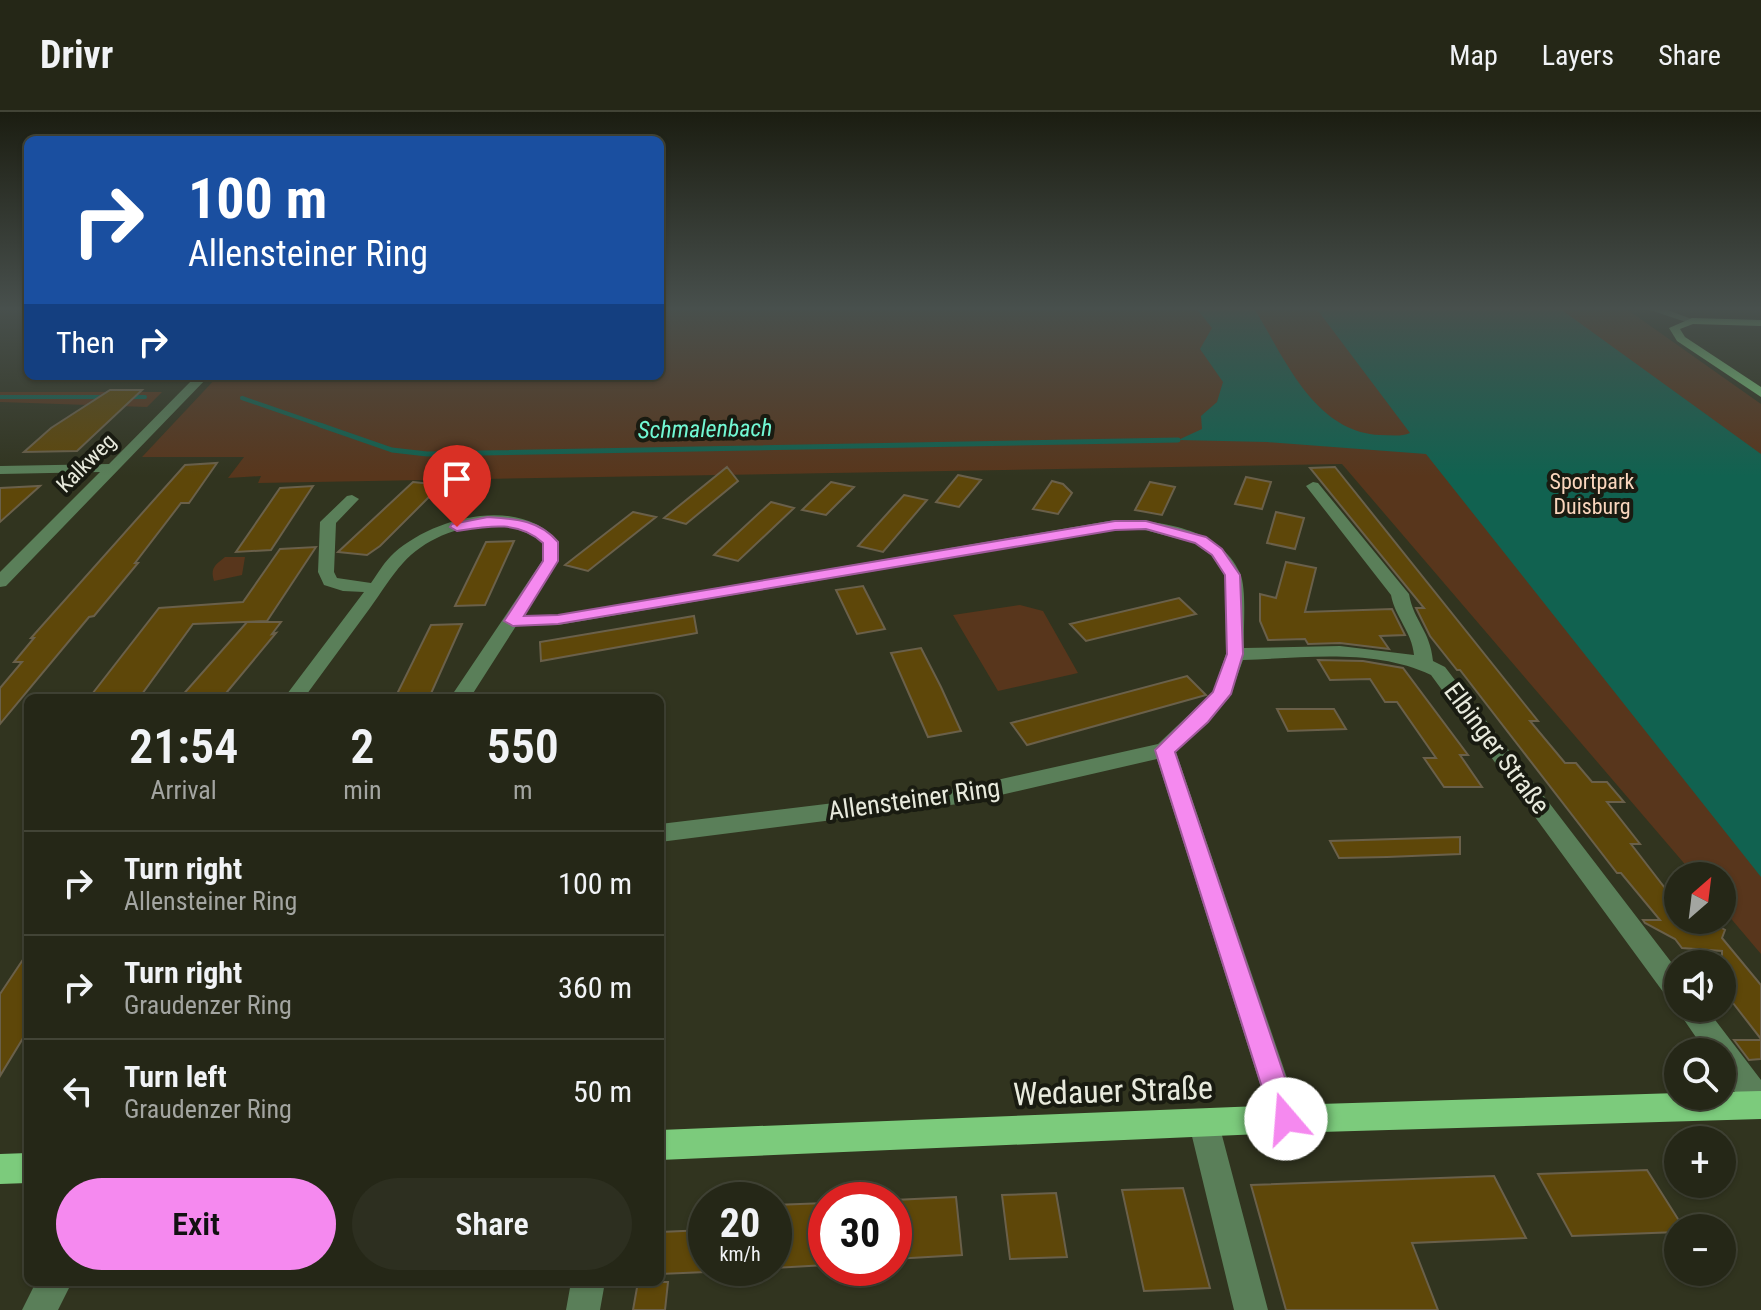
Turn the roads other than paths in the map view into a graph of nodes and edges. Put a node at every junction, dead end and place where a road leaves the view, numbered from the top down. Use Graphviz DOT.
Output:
graph roads {
  1 [pos="1718,364"];
  2 [pos="199,380"];
  3 [pos="1761,393"];
  4 [pos="111,468"];
  5 [pos="0,470"];
  6 [pos="1313,486"];
  7 [pos="352,499"];
  8 [pos="0,582"];
  9 [pos="375,588"];
  10 [pos="513,621"];
  11 [pos="1235,654"];
  12 [pos="1424,662"];
  13 [pos="297,694"];
  14 [pos="463,694"];
  15 [pos="1165,750"];
  16 [pos="664,833"];
  17 [pos="1664,973"];
  18 [pos="1700,1022"];
  19 [pos="1761,1105"];
  20 [pos="1286,1119"];
  21 [pos="1204,1124"];
  22 [pos="664,1145"];
  23 [pos="24,1168"];
  24 [pos="0,1169"];
  25 [pos="53,1286"];
  26 [pos="587,1286"];
  27 [pos="39,1310"];
  28 [pos="583,1310"];
  29 [pos="1251,1310"];
  1 -- 3 [label="main road"];
  2 -- 4 [label="street, Kalkweg"];
  4 -- 5 [label="street"];
  4 -- 8 [label="street, Kalkweg"];
  6 -- 12 [label="street"];
  7 -- 9 [label="street"];
  9 -- 10 [label="street"];
  9 -- 13 [label="street"];
  10 -- 11 [label="street, Allensteiner Ring"];
  10 -- 14 [label="street"];
  11 -- 12 [label="street, Elbinger Straße"];
  11 -- 15 [label="street, Allensteiner Ring"];
  12 -- 17 [label="street, Elbinger Straße"];
  15 -- 16 [label="street, Allensteiner Ring"];
  15 -- 20 [label="street"];
  18 -- 19 [label="street"];
  19 -- 20 [label="main road, Wedauer Straße"];
  20 -- 21 [label="main road, Wedauer Straße"];
  21 -- 22 [label="main road, Wedauer Straße"];
  21 -- 29 [label="street"];
  23 -- 24 [label="main road"];
  25 -- 27 [label="street"];
  26 -- 28 [label="street"];
}
